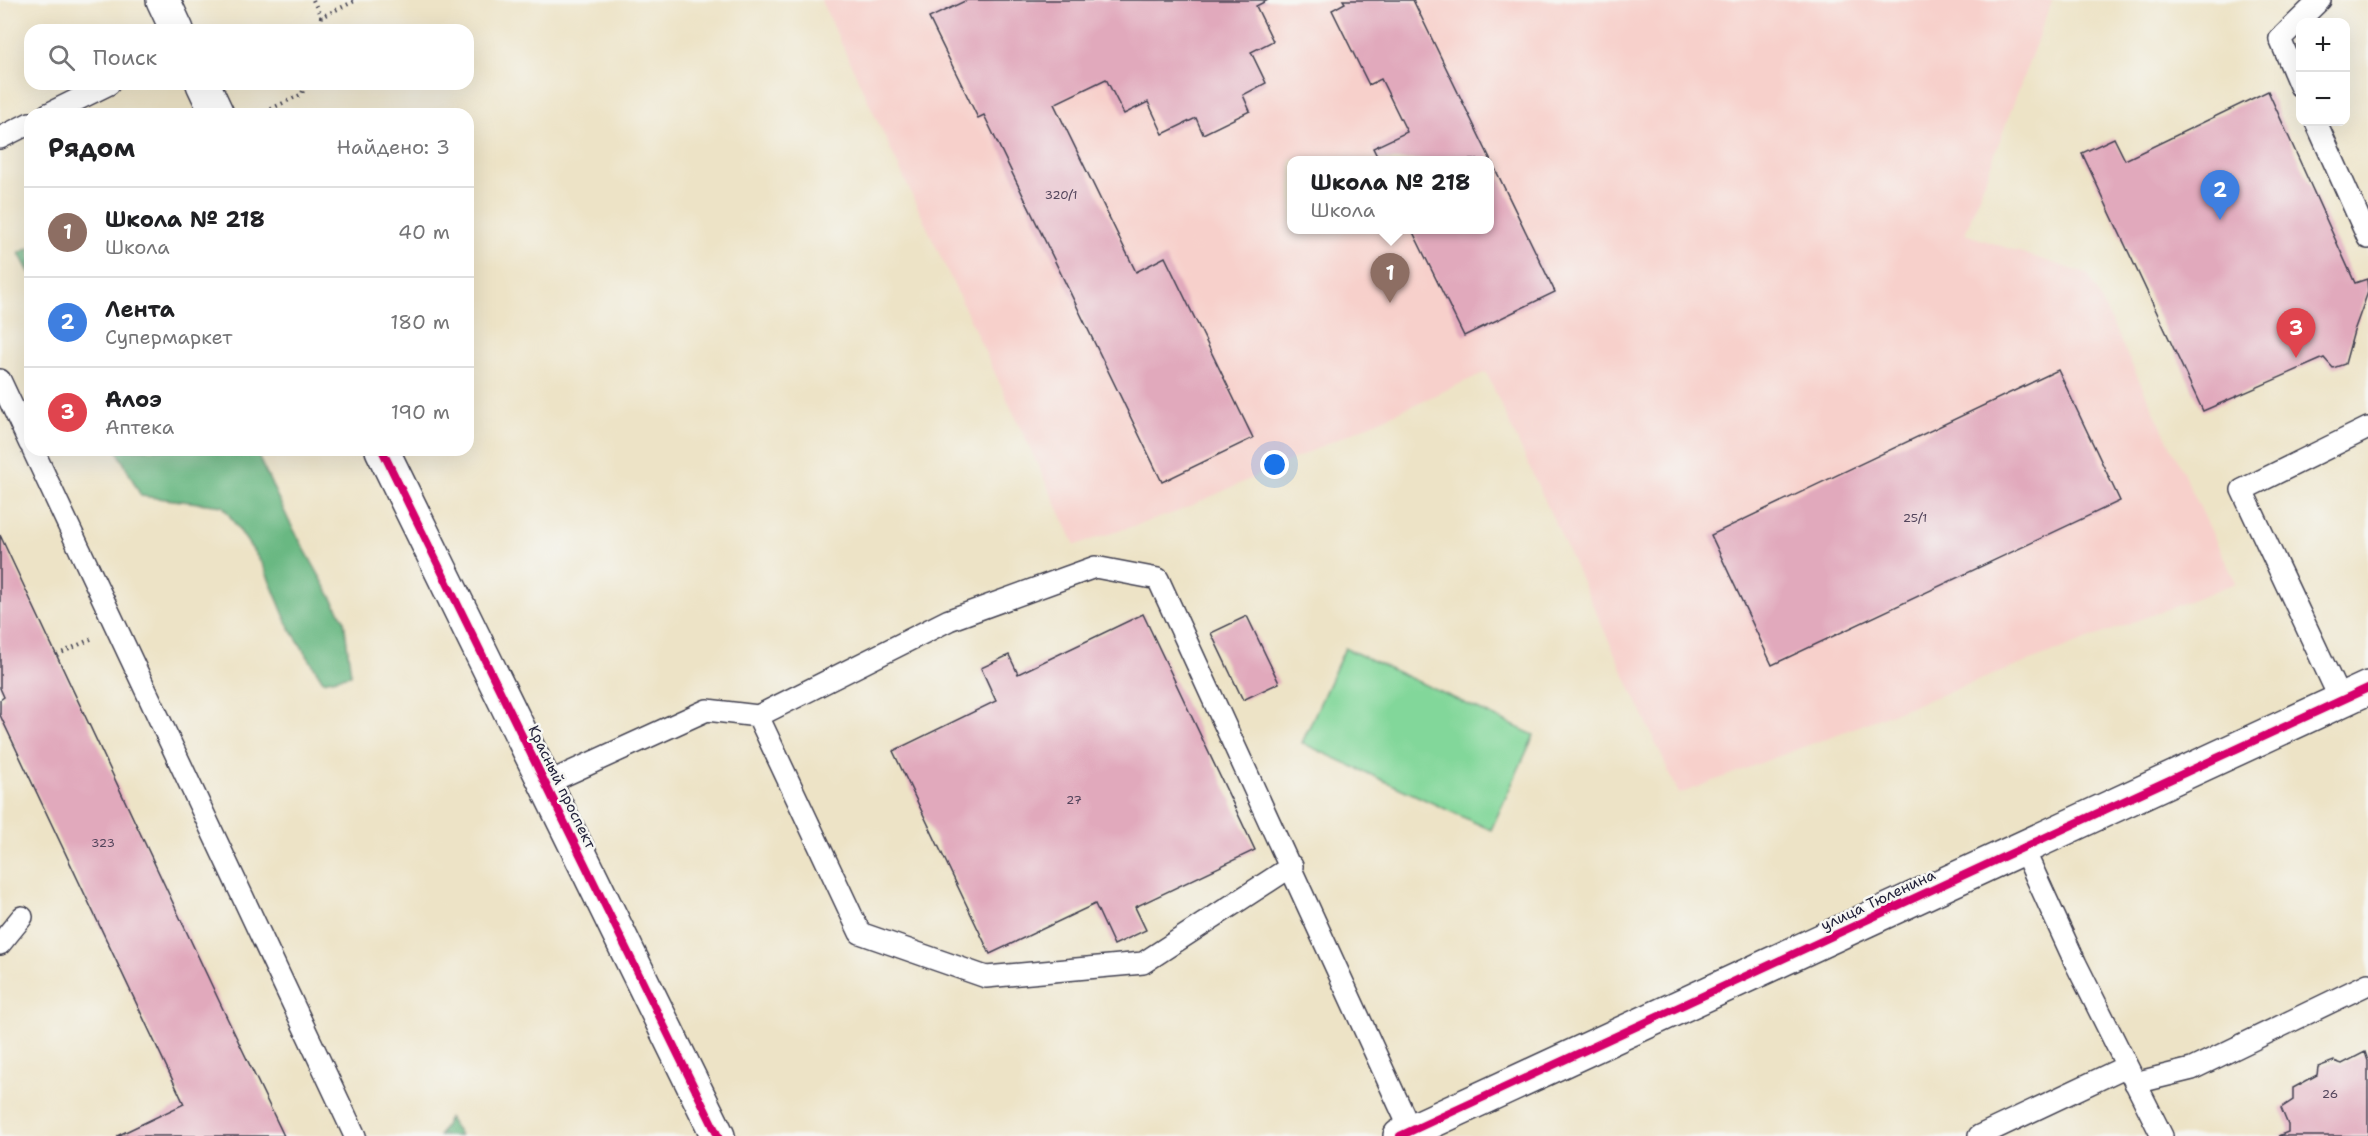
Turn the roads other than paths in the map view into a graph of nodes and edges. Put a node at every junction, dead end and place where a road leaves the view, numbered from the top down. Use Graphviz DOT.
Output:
graph roads {
  1 [pos="163,0"];
  2 [pos="2320,0"];
  3 [pos="174,24"];
  4 [pos="2296,75"];
  5 [pos="98,90"];
  6 [pos="206,90"];
  7 [pos="60,108"];
  8 [pos="214,108"];
  9 [pos="24,126"];
  10 [pos="2318,126"];
  11 [pos="0,138"];
  12 [pos="2368,238"];
  13 [pos="0,380"];
  14 [pos="2368,428"];
  15 [pos="24,431"];
  16 [pos="36,456"];
  17 [pos="385,456"];
  18 [pos="2354,695"];
  19 [pos="758,716"];
  20 [pos="546,784"];
  21 [pos="2023,848"];
  22 [pos="1292,866"];
  23 [pos="22,918"];
  24 [pos="0,944"];
  25 [pos="2368,984"];
  26 [pos="2131,1074"];
  27 [pos="1406,1133"];
  28 [pos="355,1136"];
  29 [pos="718,1136"];
  30 [pos="1979,1136"];
  31 [pos="2162,1136"];
  1 -- 3 [label="street"];
  2 -- 4 [label="lane"];
  5 -- 7 [label="lane"];
  6 -- 8 [label="street"];
  9 -- 11 [label="lane"];
  10 -- 12 [label="lane"];
  13 -- 15 [label="lane"];
  14 -- 18 [label="lane"];
  16 -- 28 [label="lane"];
  17 -- 20 [label="street, Красный проспект"];
  18 -- 21 [label="street, улица Тюленина"];
  19 -- 20 [label="lane"];
  19 -- 22 [label="lane"];
  19 -- 22 [label="lane"];
  20 -- 29 [label="street, Красный проспект"];
  21 -- 26 [label="lane"];
  21 -- 27 [label="street, улица Тюленина"];
  22 -- 27 [label="lane"];
  23 -- 24 [label="lane"];
  25 -- 26 [label="lane"];
  26 -- 30 [label="lane"];
  26 -- 31 [label="lane"];
}
